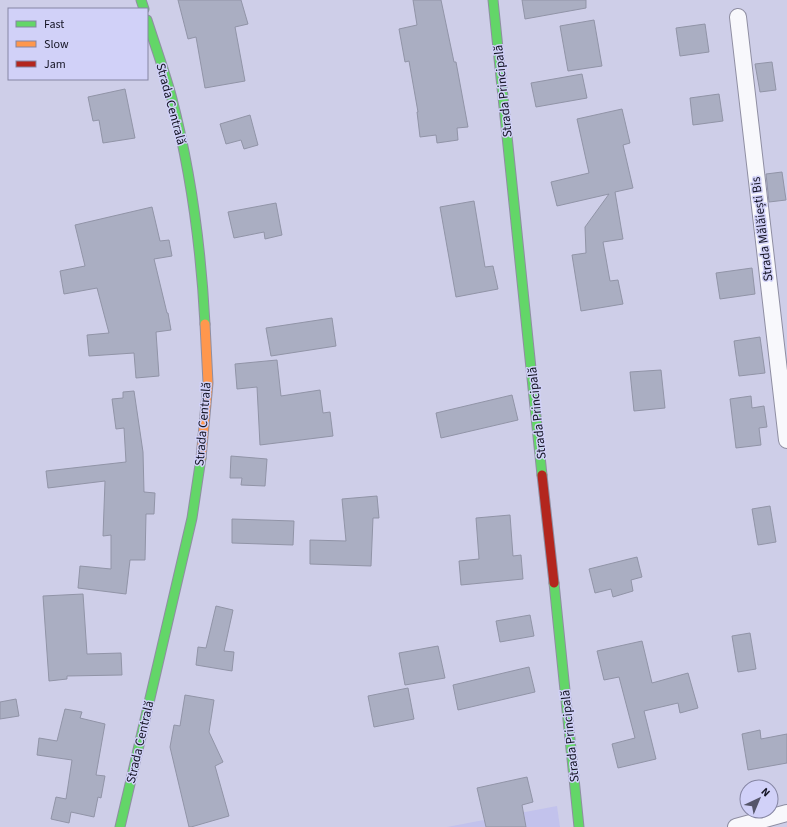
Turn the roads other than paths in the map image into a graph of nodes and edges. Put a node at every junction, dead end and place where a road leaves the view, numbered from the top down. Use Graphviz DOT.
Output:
graph roads {
  1 [pos="493,0"];
  2 [pos="738,17"];
  3 [pos="148,23"];
  4 [pos="787,440"];
  5 [pos="787,813"];
  6 [pos="120,827"];
  7 [pos="579,827"];
  8 [pos="736,827"];
  1 -- 7 [label="main road, Strada Principală"];
  2 -- 4 [label="street, Strada Mălăiești Bis"];
  3 -- 6 [label="main road, Strada Centrală"];
  5 -- 8 [label="street"];
}
